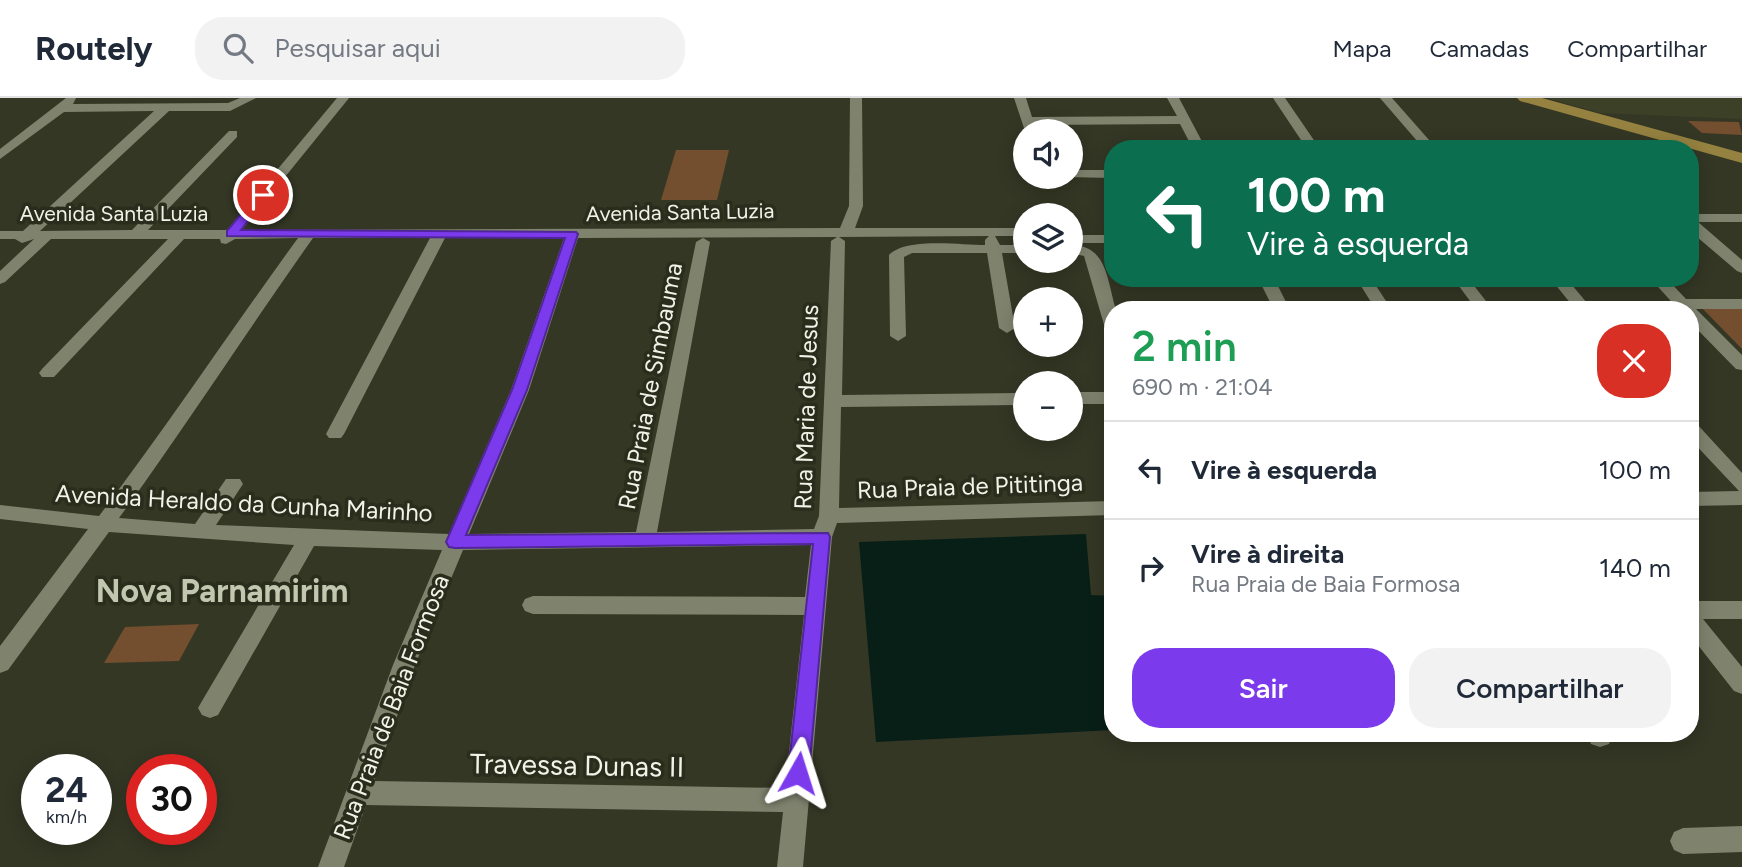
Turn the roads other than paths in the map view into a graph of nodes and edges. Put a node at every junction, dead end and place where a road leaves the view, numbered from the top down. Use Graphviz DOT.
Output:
graph roads {
  1 [pos="73,98"];
  2 [pos="250,98"];
  3 [pos="343,98"];
  4 [pos="856,98"];
  5 [pos="1020,98"];
  6 [pos="1173,98"];
  7 [pos="1279,98"];
  8 [pos="1386,98"];
  9 [pos="1508,98"];
  10 [pos="1525,98"];
  11 [pos="59,103"];
  12 [pos="166,107"];
  13 [pos="1026,119"];
  14 [pos="1184,120"];
  15 [pos="1083,124"];
  16 [pos="233,134"];
  17 [pos="1195,140"];
  18 [pos="1308,140"];
  19 [pos="1423,140"];
  20 [pos="1658,140"];
  21 [pos="1677,140"];
  22 [pos="1,142"];
  23 [pos="1699,146"];
  24 [pos="1699,151"];
  25 [pos="0,155"];
  26 [pos="1742,158"];
  27 [pos="1742,163"];
  28 [pos="1083,174"];
  29 [pos="1104,174"];
  30 [pos="1742,218"];
  31 [pos="1699,220"];
  32 [pos="1699,228"];
  33 [pos="1013,232"];
  34 [pos="1083,232"];
  35 [pos="1104,232"];
  36 [pos="0,235"];
  37 [pos="842,236"];
  38 [pos="142,237"];
  39 [pos="33,238"];
  40 [pos="437,238"];
  41 [pos="178,239"];
  42 [pos="227,239"];
  43 [pos="305,239"];
  44 [pos="571,239"];
  45 [pos="1083,239"];
  46 [pos="1104,239"];
  47 [pos="1013,241"];
  48 [pos="0,242"];
  49 [pos="703,242"];
  50 [pos="992,244"];
  51 [pos="1013,246"];
  52 [pos="1083,250"];
  53 [pos="1742,268"];
  54 [pos="0,279"];
  55 [pos="1467,287"];
  56 [pos="1564,287"];
  57 [pos="1666,287"];
  58 [pos="1105,301"];
  59 [pos="1478,301"];
  60 [pos="1577,301"];
  61 [pos="1680,301"];
  62 [pos="1742,303"];
  63 [pos="1699,307"];
  64 [pos="1699,320"];
  65 [pos="1007,328"];
  66 [pos="1699,330"];
  67 [pos="1709,330"];
  68 [pos="898,336"];
  69 [pos="1742,365"];
  70 [pos="48,373"];
  71 [pos="1083,398"];
  72 [pos="1104,398"];
  73 [pos="1013,399"];
  74 [pos="834,401"];
  75 [pos="335,434"];
  76 [pos="1699,438"];
  77 [pos="233,484"];
  78 [pos="1742,485"];
  79 [pos="1742,498"];
  80 [pos="1699,499"];
  81 [pos="1104,508"];
  82 [pos="0,512"];
  83 [pos="829,516"];
  84 [pos="103,525"];
  85 [pos="201,531"];
  86 [pos="309,537"];
  87 [pos="822,537"];
  88 [pos="645,539"];
  89 [pos="455,542"];
  90 [pos="533,605"];
  91 [pos="815,606"];
  92 [pos="1699,610"];
  93 [pos="1742,610"];
  94 [pos="1699,629"];
  95 [pos="0,663"];
  96 [pos="1742,684"];
  97 [pos="210,708"];
  98 [pos="358,793"];
  99 [pos="796,800"];
  100 [pos="1742,839"];
  101 [pos="1684,841"];
  102 [pos="331,867"];
  103 [pos="790,867"];
  1 -- 11 [label="street"];
  2 -- 12 [label="street"];
  3 -- 42 [label="street"];
  4 -- 37 [label="street, Rua Maria de Jesus"];
  5 -- 13 [label="street"];
  6 -- 14 [label="street"];
  7 -- 18 [label="street"];
  8 -- 19 [label="street"];
  9 -- 20 [label="main road"];
  10 -- 21 [label="main road"];
  11 -- 12 [label="street"];
  11 -- 22 [label="street"];
  11 -- 25 [label="street"];
  12 -- 39 [label="street"];
  14 -- 15 [label="street"];
  14 -- 17 [label="street"];
  16 -- 38 [label="street"];
  23 -- 26 [label="main road"];
  24 -- 27 [label="main road"];
  28 -- 29 [label="street"];
  30 -- 31 [label="street"];
  32 -- 53 [label="street"];
  33 -- 37 [label="street, Avenida Santa Luzia"];
  34 -- 35 [label="street"];
  36 -- 39 [label="street, Avenida Santa Luzia"];
  37 -- 44 [label="street, Avenida Santa Luzia"];
  37 -- 49 [label="street, Avenida Santa Luzia"];
  37 -- 50 [label="street, Avenida Santa Luzia"];
  37 -- 74 [label="street, Rua Maria de Jesus"];
  38 -- 39 [label="street, Avenida Santa Luzia"];
  38 -- 41 [label="street, Avenida Santa Luzia"];
  39 -- 48 [label="street, Avenida Santa Luzia"];
  39 -- 54 [label="street"];
  40 -- 43 [label="street, Avenida Santa Luzia"];
  40 -- 44 [label="street, Avenida Santa Luzia"];
  40 -- 75 [label="street"];
  41 -- 42 [label="street, Avenida Santa Luzia"];
  41 -- 70 [label="street"];
  42 -- 43 [label="street, Avenida Santa Luzia"];
  43 -- 84 [label="street"];
  44 -- 49 [label="street, Avenida Santa Luzia"];
  44 -- 89 [label="street, Rua Praia de Baia Formosa"];
  45 -- 46 [label="street"];
  47 -- 50 [label="street, Avenida Santa Luzia"];
  49 -- 88 [label="street, Rua Praia de Simbauma"];
  50 -- 51 [label="street"];
  50 -- 65 [label="street"];
  50 -- 68 [label="street"];
  52 -- 58 [label="street"];
  55 -- 59 [label="street"];
  56 -- 60 [label="street"];
  57 -- 61 [label="street"];
  62 -- 63 [label="street"];
  64 -- 67 [label="street"];
  66 -- 67 [label="street"];
  67 -- 69 [label="street"];
  71 -- 72 [label="street"];
  73 -- 74 [label="street"];
  74 -- 83 [label="street, Rua Maria de Jesus"];
  76 -- 78 [label="street"];
  77 -- 85 [label="street"];
  79 -- 80 [label="street"];
  81 -- 83 [label="street, Rua Praia de Pititinga"];
  82 -- 84 [label="street, Avenida Heraldo da Cunha Marinho"];
  83 -- 87 [label="street, Rua Maria de Jesus"];
  84 -- 85 [label="street, Avenida Heraldo da Cunha Marinho"];
  84 -- 95 [label="street"];
  85 -- 86 [label="street, Avenida Heraldo da Cunha Marinho"];
  86 -- 89 [label="street, Avenida Heraldo da Cunha Marinho"];
  86 -- 97 [label="street"];
  87 -- 88 [label="street, Avenida Heraldo da Cunha Marinho"];
  87 -- 91 [label="street, Rua Maria de Jesus"];
  88 -- 89 [label="street, Avenida Heraldo da Cunha Marinho"];
  89 -- 98 [label="street, Rua Praia de Baia Formosa"];
  90 -- 91 [label="street"];
  91 -- 99 [label="street, Rua Maria de Jesus"];
  92 -- 93 [label="street"];
  94 -- 96 [label="street"];
  98 -- 99 [label="street, Travessa Dunas II"];
  98 -- 102 [label="street, Rua Praia de Baia Formosa"];
  99 -- 103 [label="street, Rua Maria de Jesus"];
  100 -- 101 [label="street"];
}
